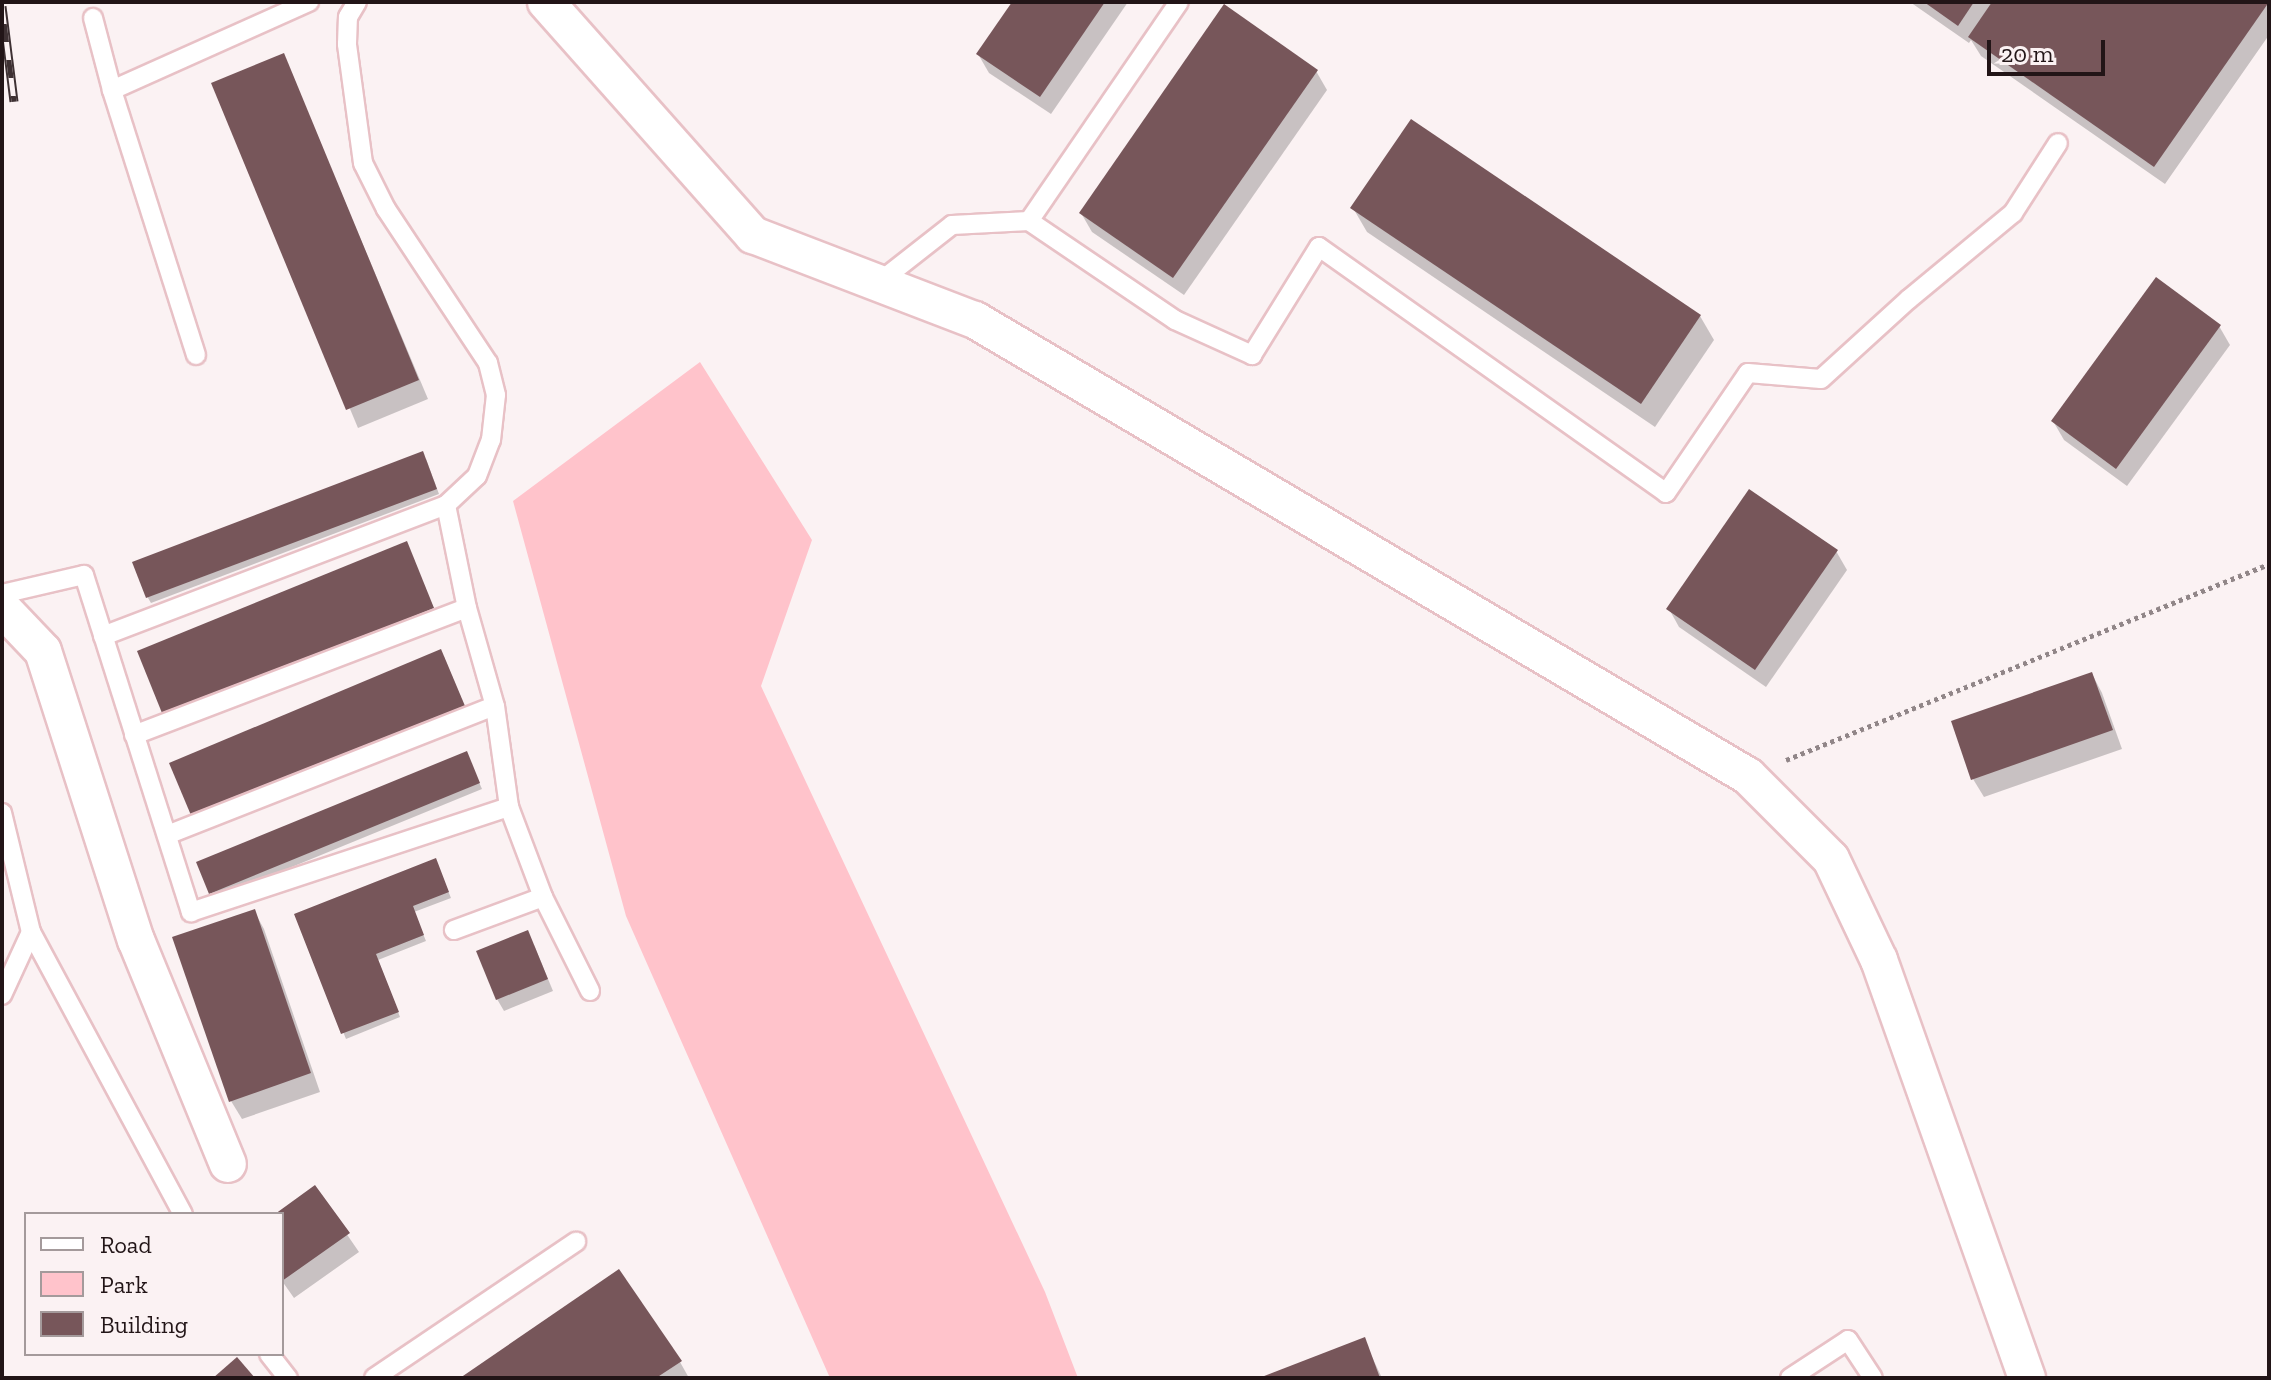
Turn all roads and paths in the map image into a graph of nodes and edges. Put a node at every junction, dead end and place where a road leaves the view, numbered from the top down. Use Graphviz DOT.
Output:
graph roads {
  1 [pos="309,2"];
  2 [pos="357,2"];
  3 [pos="546,2"];
  4 [pos="1179,2"];
  5 [pos="93,18"];
  6 [pos="112,90"];
  7 [pos="2058,143"];
  8 [pos="1029,221"];
  9 [pos="878,283"];
  10 [pos="196,355"];
  11 [pos="446,505"];
  12 [pos="2269,564"];
  13 [pos="2,594"];
  14 [pos="2,608"];
  15 [pos="467,608"];
  16 [pos="103,636"];
  17 [pos="495,706"];
  18 [pos="134,735"];
  19 [pos="1748,776"];
  20 [pos="509,807"];
  21 [pos="2,813"];
  22 [pos="167,835"];
  23 [pos="543,897"];
  24 [pos="454,930"];
  25 [pos="31,932"];
  26 [pos="590,991"];
  27 [pos="2,995"];
  28 [pos="228,1164"];
  29 [pos="182,1212"];
  30 [pos="576,1242"];
  31 [pos="271,1356"];
  32 [pos="288,1378"];
  33 [pos="374,1378"];
  34 [pos="1790,1378"];
  35 [pos="1873,1378"];
  36 [pos="2027,1378"];
  1 -- 6 [label="lane"];
  2 -- 11 [label="lane"];
  3 -- 9 [label="street"];
  4 -- 8 [label="lane"];
  5 -- 6 [label="lane"];
  6 -- 10 [label="lane"];
  7 -- 8 [label="lane"];
  8 -- 9 [label="lane"];
  9 -- 19 [label="street"];
  11 -- 15 [label="lane"];
  11 -- 16 [label="lane"];
  12 -- 19 [label="path"];
  13 -- 16 [label="lane"];
  14 -- 28 [label="street"];
  15 -- 17 [label="lane"];
  15 -- 18 [label="lane"];
  16 -- 18 [label="lane"];
  17 -- 20 [label="lane"];
  17 -- 22 [label="lane"];
  18 -- 22 [label="lane"];
  19 -- 36 [label="street"];
  20 -- 22 [label="lane"];
  20 -- 23 [label="lane"];
  21 -- 25 [label="lane"];
  23 -- 24 [label="lane"];
  23 -- 26 [label="lane"];
  25 -- 27 [label="lane"];
  25 -- 29 [label="lane"];
  30 -- 33 [label="lane"];
  31 -- 32 [label="lane"];
  34 -- 35 [label="lane"];
}
